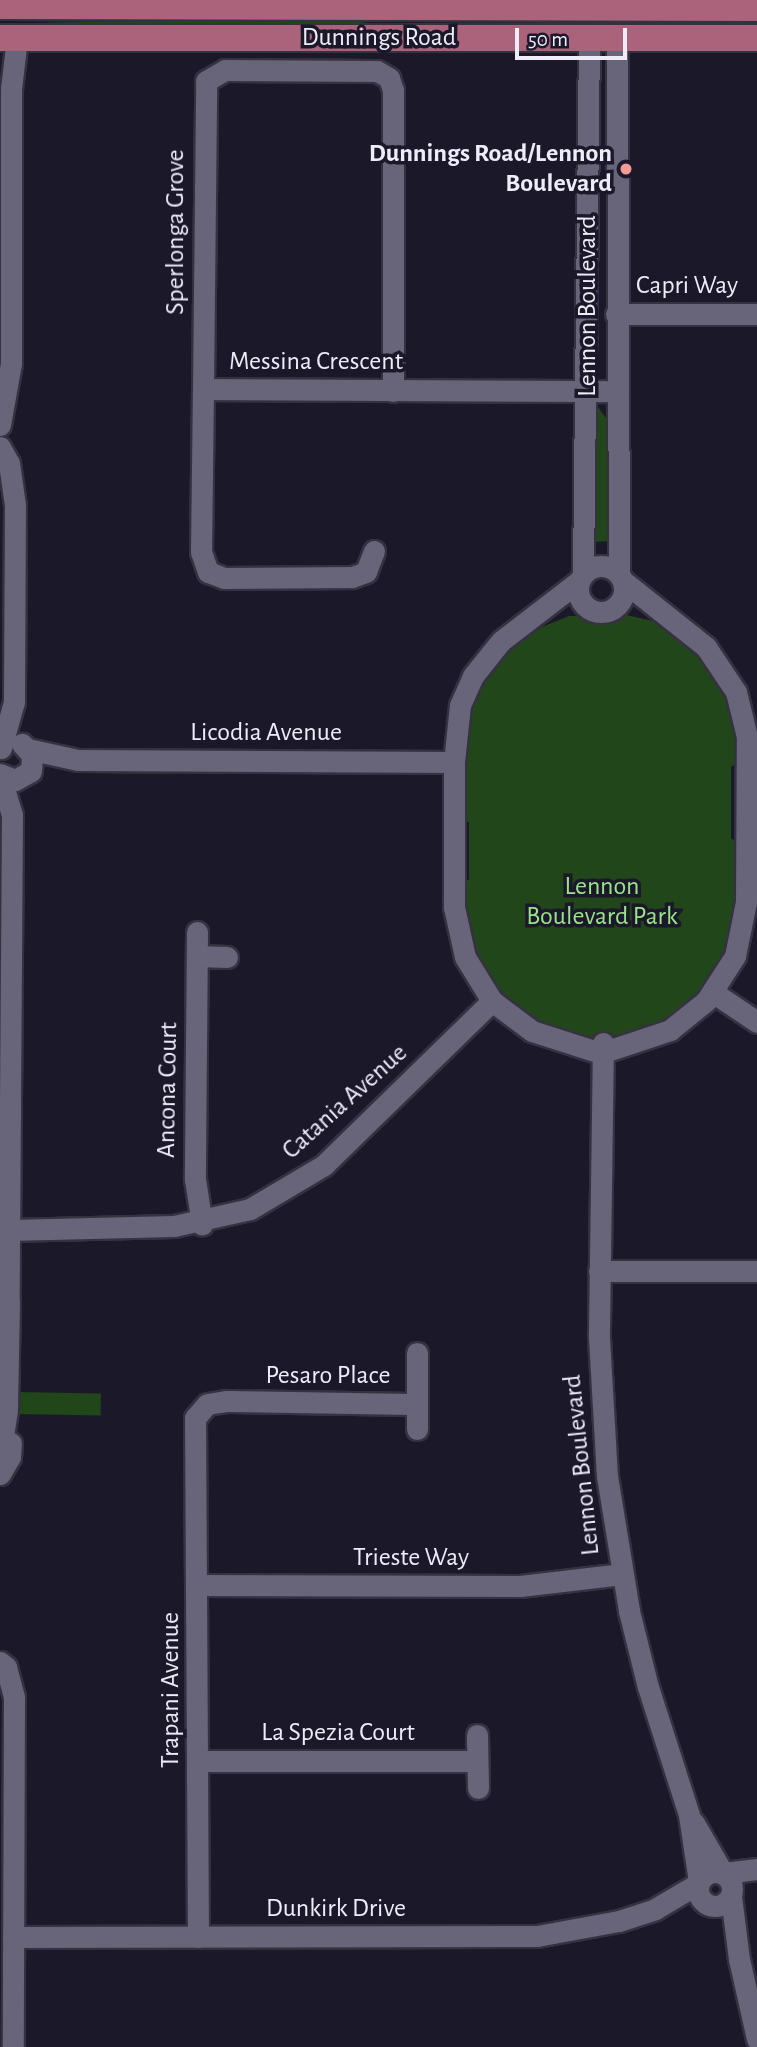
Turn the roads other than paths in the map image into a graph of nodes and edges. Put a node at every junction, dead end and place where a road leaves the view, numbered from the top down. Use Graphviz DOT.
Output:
graph roads {
  1 [pos="8,6"];
  2 [pos="592,8"];
  3 [pos="757,8"];
  4 [pos="619,9"];
  5 [pos="7,38"];
  6 [pos="617,38"];
  7 [pos="757,38"];
  8 [pos="589,39"];
  9 [pos="6,250"];
  10 [pos="617,314"];
  11 [pos="757,314"];
  12 [pos="203,389"];
  13 [pos="587,390"];
  14 [pos="393,391"];
  15 [pos="616,391"];
  16 [pos="3,437"];
  17 [pos="374,551"];
  18 [pos="621,577"];
  19 [pos="581,578"];
  20 [pos="600,609"];
  21 [pos="676,623"];
  22 [pos="521,625"];
  23 [pos="7,648"];
  24 [pos="14,702"];
  25 [pos="751,719"];
  26 [pos="27,747"];
  27 [pos="0,748"];
  28 [pos="78,761"];
  29 [pos="454,762"];
  30 [pos="0,774"];
  31 [pos="27,775"];
  32 [pos="12,815"];
  33 [pos="197,932"];
  34 [pos="197,956"];
  35 [pos="227,957"];
  36 [pos="714,993"];
  37 [pos="492,1001"];
  38 [pos="757,1023"];
  39 [pos="598,1048"];
  40 [pos="202,1224"];
  41 [pos="9,1230"];
  42 [pos="599,1271"];
  43 [pos="757,1271"];
  44 [pos="5,1287"];
  45 [pos="416,1353"];
  46 [pos="417,1404"];
  47 [pos="205,1411"];
  48 [pos="417,1429"];
  49 [pos="1,1468"];
  50 [pos="622,1574"];
  51 [pos="199,1586"];
  52 [pos="0,1651"];
  53 [pos="0,1662"];
  54 [pos="14,1697"];
  55 [pos="478,1735"];
  56 [pos="199,1761"];
  57 [pos="477,1761"];
  58 [pos="478,1787"];
  59 [pos="689,1815"];
  60 [pos="7,1847"];
  61 [pos="757,1869"];
  62 [pos="724,1873"];
  63 [pos="757,1879"];
  64 [pos="699,1882"];
  65 [pos="732,1895"];
  66 [pos="707,1904"];
  67 [pos="655,1909"];
  68 [pos="13,1937"];
  69 [pos="198,1937"];
  70 [pos="739,1959"];
  71 [pos="757,2039"];
  72 [pos="13,2047"];
  1 -- 2 [label="main road, Dunnings Road"];
  1 -- 5 [label="main road"];
  2 -- 4 [label="main road, Dunnings Road"];
  2 -- 8 [label="main road"];
  3 -- 4 [label="main road, Dunnings Road"];
  4 -- 6 [label="main road"];
  5 -- 8 [label="main road, Dunnings Road"];
  5 -- 9 [label="street"];
  6 -- 7 [label="main road, Dunnings Road"];
  6 -- 8 [label="main road, Dunnings Road"];
  6 -- 10 [label="street, Lennon Boulevard"];
  8 -- 13 [label="street, Lennon Boulevard"];
  9 -- 16 [label="street"];
  10 -- 11 [label="street, Capri Way"];
  10 -- 15 [label="street, Lennon Boulevard"];
  12 -- 14 [label="street, Messina Crescent"];
  12 -- 14 [label="street, Sperlonga Grove"];
  12 -- 17 [label="street, Messina Crescent"];
  13 -- 14 [label="street, Messina Crescent"];
  13 -- 15 [label="street, Messina Crescent"];
  13 -- 19 [label="street, Lennon Boulevard"];
  15 -- 18 [label="street, Lennon Boulevard"];
  16 -- 23 [label="street"];
  18 -- 19 [label="street"];
  18 -- 20 [label="street"];
  18 -- 21 [label="street"];
  19 -- 20 [label="street"];
  19 -- 22 [label="street"];
  20 -- 21 [label="street"];
  20 -- 22 [label="street"];
  21 -- 25 [label="street"];
  22 -- 29 [label="street"];
  23 -- 24 [label="street"];
  24 -- 26 [label="street"];
  24 -- 27 [label="street"];
  25 -- 36 [label="street"];
  26 -- 27 [label="street, Licodia Avenue"];
  26 -- 28 [label="street, Licodia Avenue"];
  26 -- 31 [label="street"];
  28 -- 29 [label="street, Licodia Avenue"];
  28 -- 31 [label="street, Licodia Avenue"];
  29 -- 37 [label="street"];
  30 -- 31 [label="street"];
  30 -- 32 [label="street"];
  31 -- 32 [label="street"];
  32 -- 41 [label="street"];
  33 -- 34 [label="street, Ancona Court"];
  34 -- 35 [label="street"];
  34 -- 40 [label="street, Ancona Court"];
  36 -- 38 [label="street"];
  36 -- 39 [label="street"];
  37 -- 39 [label="street"];
  37 -- 40 [label="street, Catania Avenue"];
  39 -- 42 [label="street, Lennon Boulevard"];
  40 -- 41 [label="street, Catania Avenue"];
  41 -- 44 [label="street"];
  42 -- 43 [label="street"];
  42 -- 50 [label="street, Lennon Boulevard"];
  44 -- 49 [label="street"];
  45 -- 46 [label="street, Pesaro Place"];
  46 -- 47 [label="street, Pesaro Place"];
  46 -- 48 [label="street, Pesaro Place"];
  47 -- 51 [label="street, Trapani Avenue"];
  50 -- 51 [label="street, Trieste Way"];
  50 -- 59 [label="street, Lennon Boulevard"];
  51 -- 56 [label="street, Trapani Avenue"];
  52 -- 54 [label="street"];
  53 -- 54 [label="street"];
  54 -- 60 [label="street"];
  55 -- 57 [label="street"];
  56 -- 57 [label="street, La Spezia Court"];
  56 -- 69 [label="street, Trapani Avenue"];
  57 -- 58 [label="street"];
  59 -- 62 [label="street, Lennon Boulevard"];
  59 -- 64 [label="street, Lennon Boulevard"];
  60 -- 68 [label="street"];
  61 -- 62 [label="street"];
  62 -- 64 [label="street"];
  62 -- 65 [label="street"];
  63 -- 65 [label="street"];
  64 -- 66 [label="street"];
  64 -- 67 [label="street, Dunkirk Drive"];
  65 -- 66 [label="street"];
  65 -- 70 [label="street"];
  66 -- 67 [label="street, Dunkirk Drive"];
  66 -- 70 [label="street"];
  67 -- 69 [label="street, Dunkirk Drive"];
  68 -- 69 [label="street, Dunkirk Drive"];
  68 -- 72 [label="street"];
  70 -- 71 [label="street"];
}
